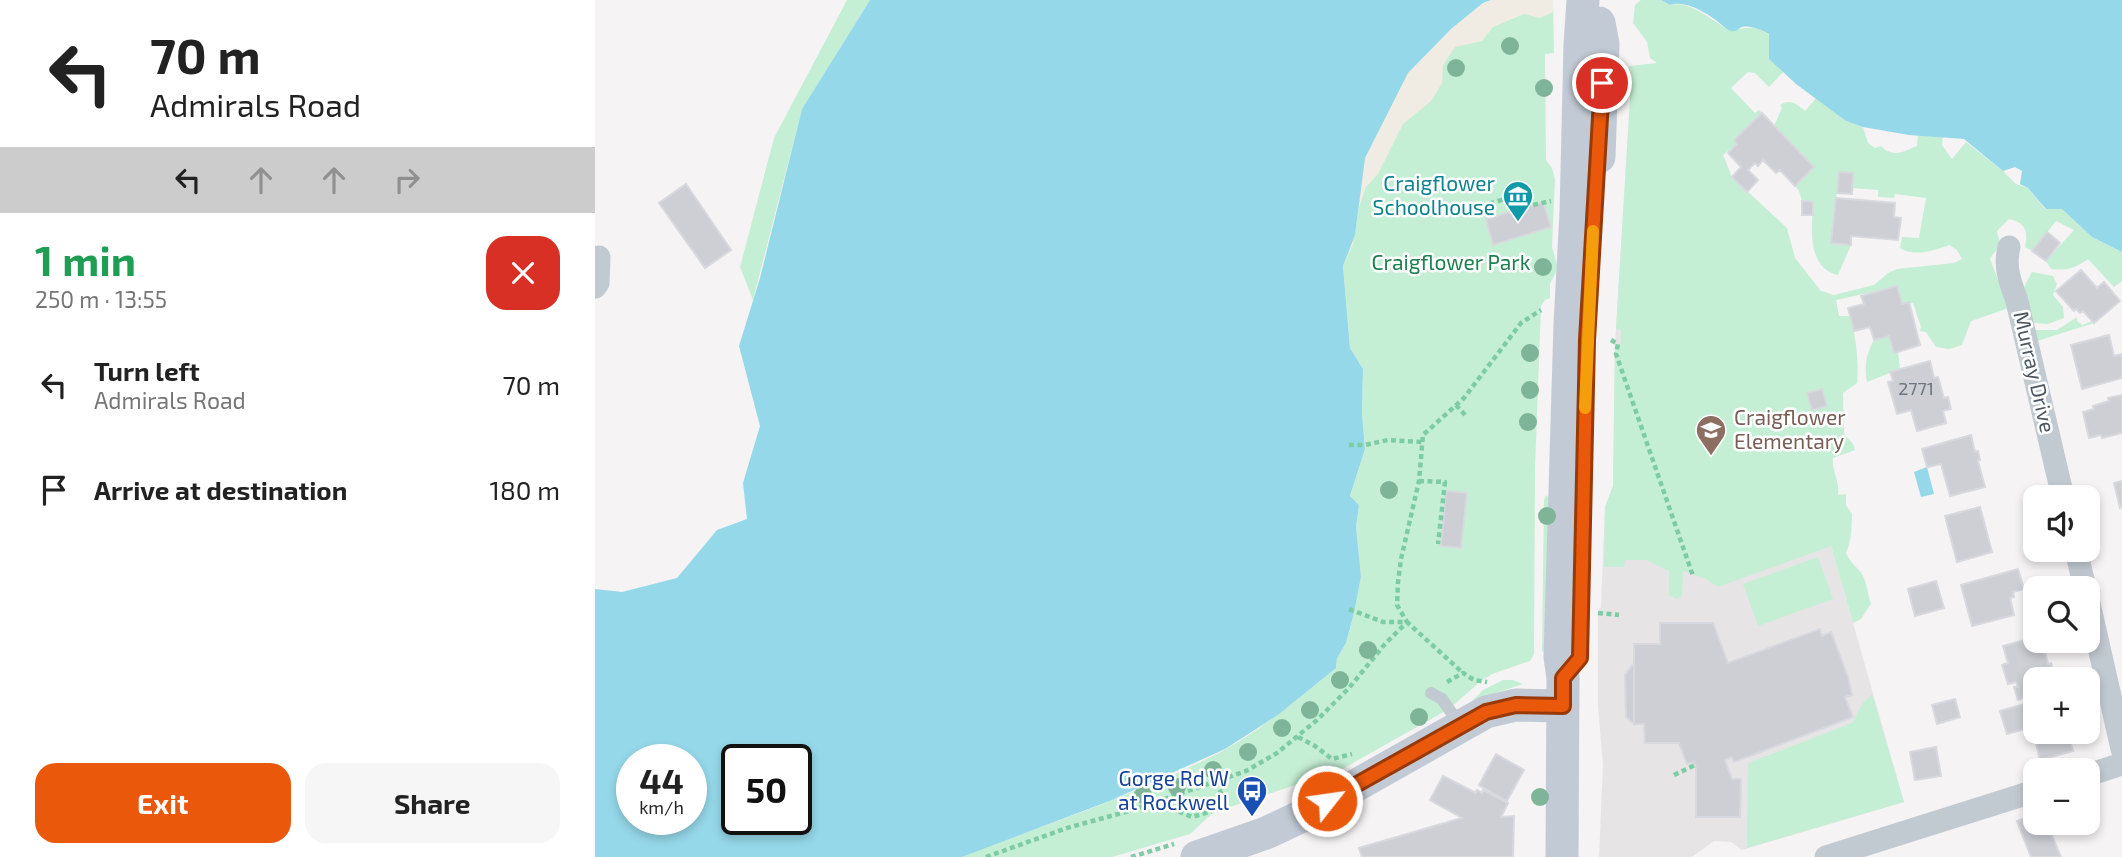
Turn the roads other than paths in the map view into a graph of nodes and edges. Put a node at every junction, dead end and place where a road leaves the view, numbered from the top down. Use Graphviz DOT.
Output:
graph roads {
  1 [pos="1583,0"];
  2 [pos="1595,0"];
  3 [pos="1591,45"];
  4 [pos="2009,247"];
  5 [pos="599,257"];
  6 [pos="595,286"];
  7 [pos="2060,485"];
  8 [pos="2100,652"];
  9 [pos="1563,692"];
  10 [pos="1431,693"];
  11 [pos="1460,725"];
  12 [pos="2122,749"];
  13 [pos="2122,764"];
  14 [pos="2100,771"];
  15 [pos="2023,796"];
  16 [pos="1197,857"];
  17 [pos="1562,857"];
  18 [pos="1826,857"];
  1 -- 3 [label="main road"];
  2 -- 3 [label="main road"];
  3 -- 9 [label="main road"];
  4 -- 7 [label="street, Murray Drive"];
  5 -- 6 [label="street"];
  8 -- 12 [label="street"];
  9 -- 11 [label="main road"];
  9 -- 17 [label="main road"];
  10 -- 11 [label="lane"];
  11 -- 16 [label="main road"];
  13 -- 14 [label="street"];
  15 -- 18 [label="street"];
}
